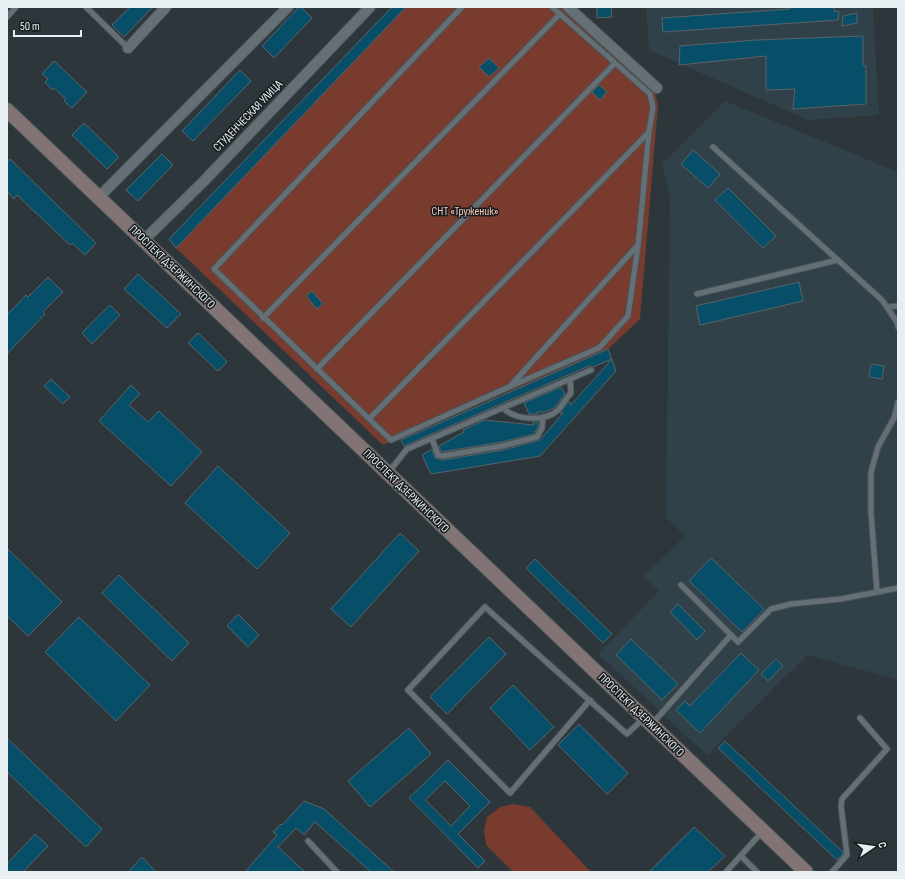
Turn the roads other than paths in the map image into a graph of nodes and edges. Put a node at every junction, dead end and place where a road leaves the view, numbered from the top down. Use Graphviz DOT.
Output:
graph roads {
  1 [pos="16,7"];
  2 [pos="86,7"];
  3 [pos="166,7"];
  4 [pos="288,7"];
  5 [pos="462,7"];
  6 [pos="552,7"];
  7 [pos="366,8"];
  8 [pos="564,11"];
  9 [pos="7,17"];
  10 [pos="128,48"];
  11 [pos="614,63"];
  12 [pos="657,88"];
  13 [pos="7,110"];
  14 [pos="649,132"];
  15 [pos="713,147"];
  16 [pos="99,197"];
  17 [pos="144,241"];
  18 [pos="638,246"];
  19 [pos="838,260"];
  20 [pos="697,294"];
  21 [pos="898,306"];
  22 [pos="887,307"];
  23 [pos="263,318"];
  24 [pos="898,327"];
  25 [pos="317,369"];
  26 [pos="591,370"];
  27 [pos="570,380"];
  28 [pos="511,386"];
  29 [pos="898,402"];
  30 [pos="503,408"];
  31 [pos="370,418"];
  32 [pos="543,418"];
  33 [pos="432,439"];
  34 [pos="388,474"];
  35 [pos="681,584"];
  36 [pos="898,588"];
  37 [pos="877,592"];
  38 [pos="731,635"];
  39 [pos="590,700"];
  40 [pos="860,718"];
  41 [pos="648,722"];
  42 [pos="763,831"];
  43 [pos="308,841"];
  44 [pos="741,856"];
  45 [pos="337,872"];
  46 [pos="726,872"];
  47 [pos="757,872"];
  48 [pos="806,872"];
  49 [pos="832,872"];
  1 -- 9 [label="lane"];
  2 -- 10 [label="lane"];
  3 -- 10 [label="street"];
  4 -- 16 [label="street"];
  5 -- 23 [label="lane"];
  6 -- 8 [label="lane"];
  7 -- 17 [label="street, СТУДЕНЧЕСКАЯ УЛИЦА"];
  8 -- 11 [label="lane"];
  8 -- 12 [label="street"];
  8 -- 23 [label="lane"];
  11 -- 14 [label="lane"];
  11 -- 25 [label="lane"];
  13 -- 16 [label="main road, ПРОСПЕКТ ДЗЕРЖИНСКОГО"];
  14 -- 18 [label="lane"];
  14 -- 31 [label="lane"];
  15 -- 19 [label="lane"];
  16 -- 17 [label="main road, ПРОСПЕКТ ДЗЕРЖИНСКОГО"];
  17 -- 34 [label="main road, ПРОСПЕКТ ДЗЕРЖИНСКОГО"];
  18 -- 28 [label="lane"];
  18 -- 28 [label="lane"];
  19 -- 20 [label="lane"];
  19 -- 22 [label="lane"];
  21 -- 22 [label="lane"];
  22 -- 24 [label="lane"];
  23 -- 25 [label="lane"];
  25 -- 31 [label="lane"];
  26 -- 27 [label="lane"];
  27 -- 30 [label="lane"];
  27 -- 32 [label="lane"];
  28 -- 31 [label="lane"];
  29 -- 37 [label="lane"];
  30 -- 32 [label="lane"];
  30 -- 33 [label="lane"];
  32 -- 33 [label="lane"];
  33 -- 34 [label="lane"];
  34 -- 41 [label="main road, ПРОСПЕКТ ДЗЕРЖИНСКОГО"];
  35 -- 38 [label="lane"];
  36 -- 37 [label="lane"];
  37 -- 38 [label="lane"];
  38 -- 41 [label="lane"];
  39 -- 39 [label="lane"];
  39 -- 41 [label="lane"];
  40 -- 49 [label="lane"];
  41 -- 42 [label="main road, ПРОСПЕКТ ДЗЕРЖИНСКОГО"];
  42 -- 44 [label="lane"];
  42 -- 48 [label="main road, ПРОСПЕКТ ДЗЕРЖИНСКОГО"];
  43 -- 45 [label="lane"];
  44 -- 46 [label="lane"];
  44 -- 47 [label="lane"];
}
